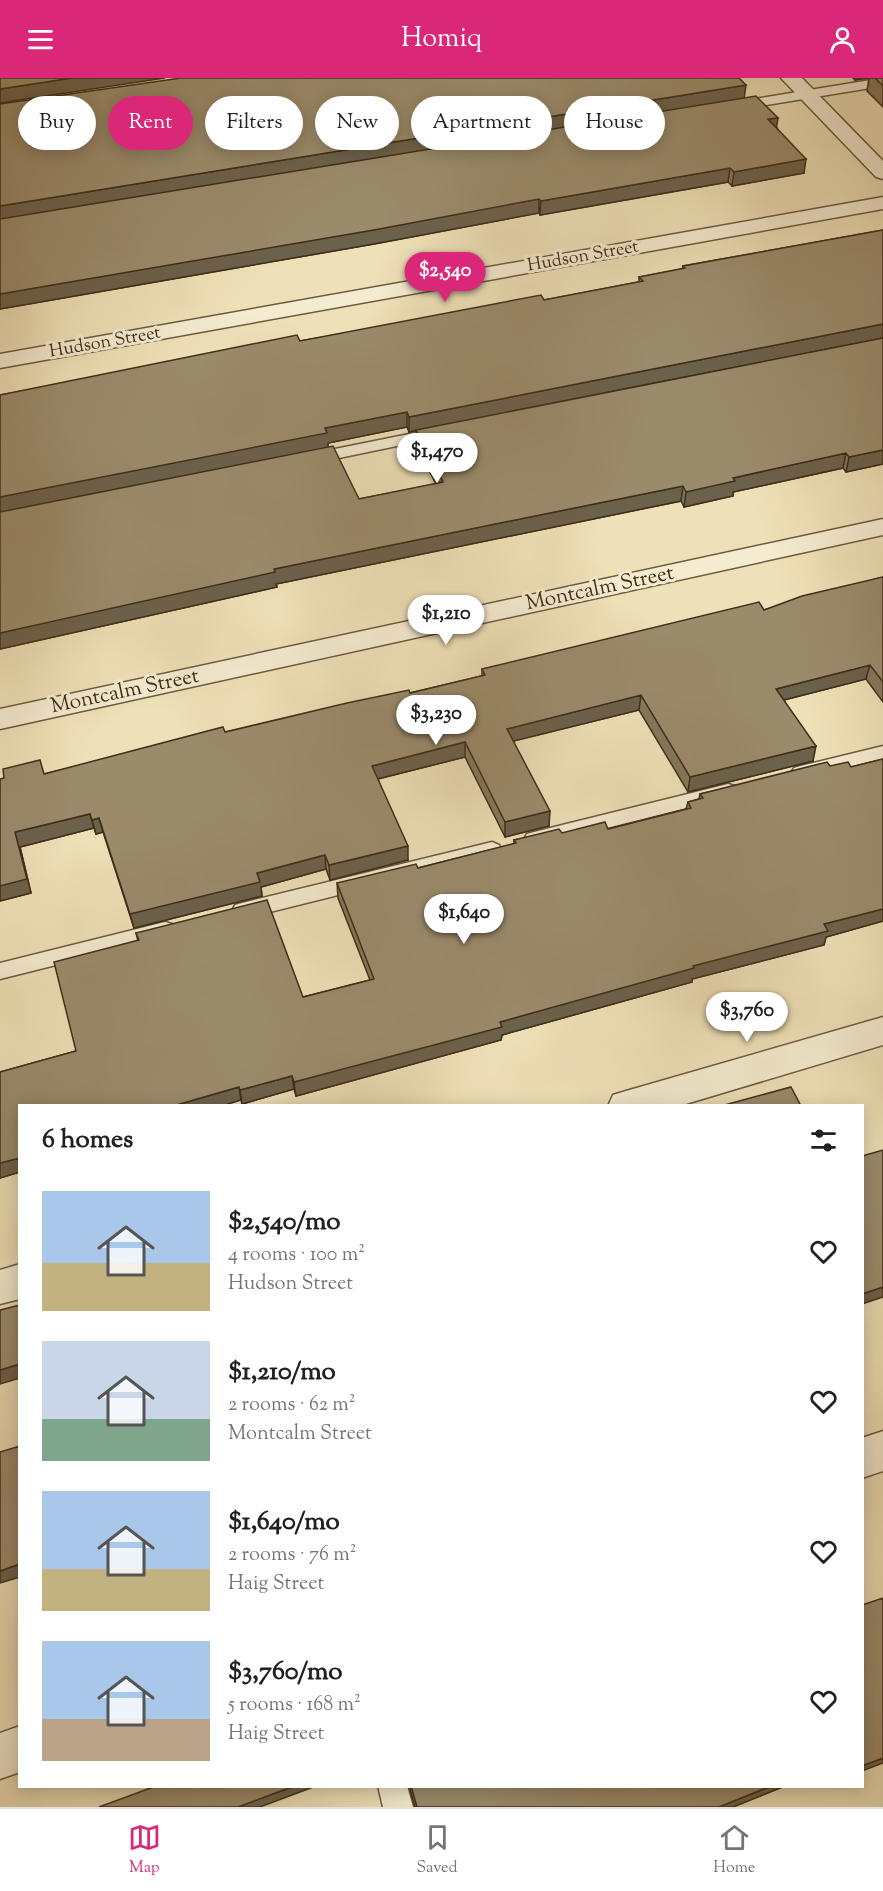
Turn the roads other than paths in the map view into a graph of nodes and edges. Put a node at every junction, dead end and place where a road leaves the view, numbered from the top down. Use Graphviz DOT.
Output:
graph roads {
  1 [pos="791,78"];
  2 [pos="883,82"];
  3 [pos="807,94"];
  4 [pos="728,108"];
  5 [pos="883,173"];
  6 [pos="883,203"];
  7 [pos="0,361"];
  8 [pos="465,428"];
  9 [pos="290,463"];
  10 [pos="883,527"];
  11 [pos="0,719"];
  12 [pos="883,753"];
  13 [pos="778,779"];
  14 [pos="744,787"];
  15 [pos="221,917"];
  16 [pos="186,925"];
  17 [pos="0,971"];
  18 [pos="883,1031"];
  19 [pos="633,1104"];
  20 [pos="18,1282"];
  21 [pos="0,1287"];
  22 [pos="883,1451"];
  23 [pos="864,1457"];
  24 [pos="18,1750"];
  25 [pos="0,1756"];
  26 [pos="393,1788"];
  27 [pos="398,1807"];
  1 -- 3 [label="street"];
  2 -- 3 [label="lane"];
  3 -- 4 [label="lane"];
  3 -- 5 [label="street"];
  6 -- 7 [label="street, Hudson Street"];
  8 -- 9 [label="lane"];
  10 -- 11 [label="street, Montcalm Street"];
  12 -- 13 [label="lane"];
  14 -- 15 [label="lane"];
  16 -- 17 [label="lane"];
  18 -- 19 [label="street"];
  20 -- 21 [label="street"];
  22 -- 23 [label="street"];
  24 -- 25 [label="street"];
  26 -- 27 [label="lane"];
}
